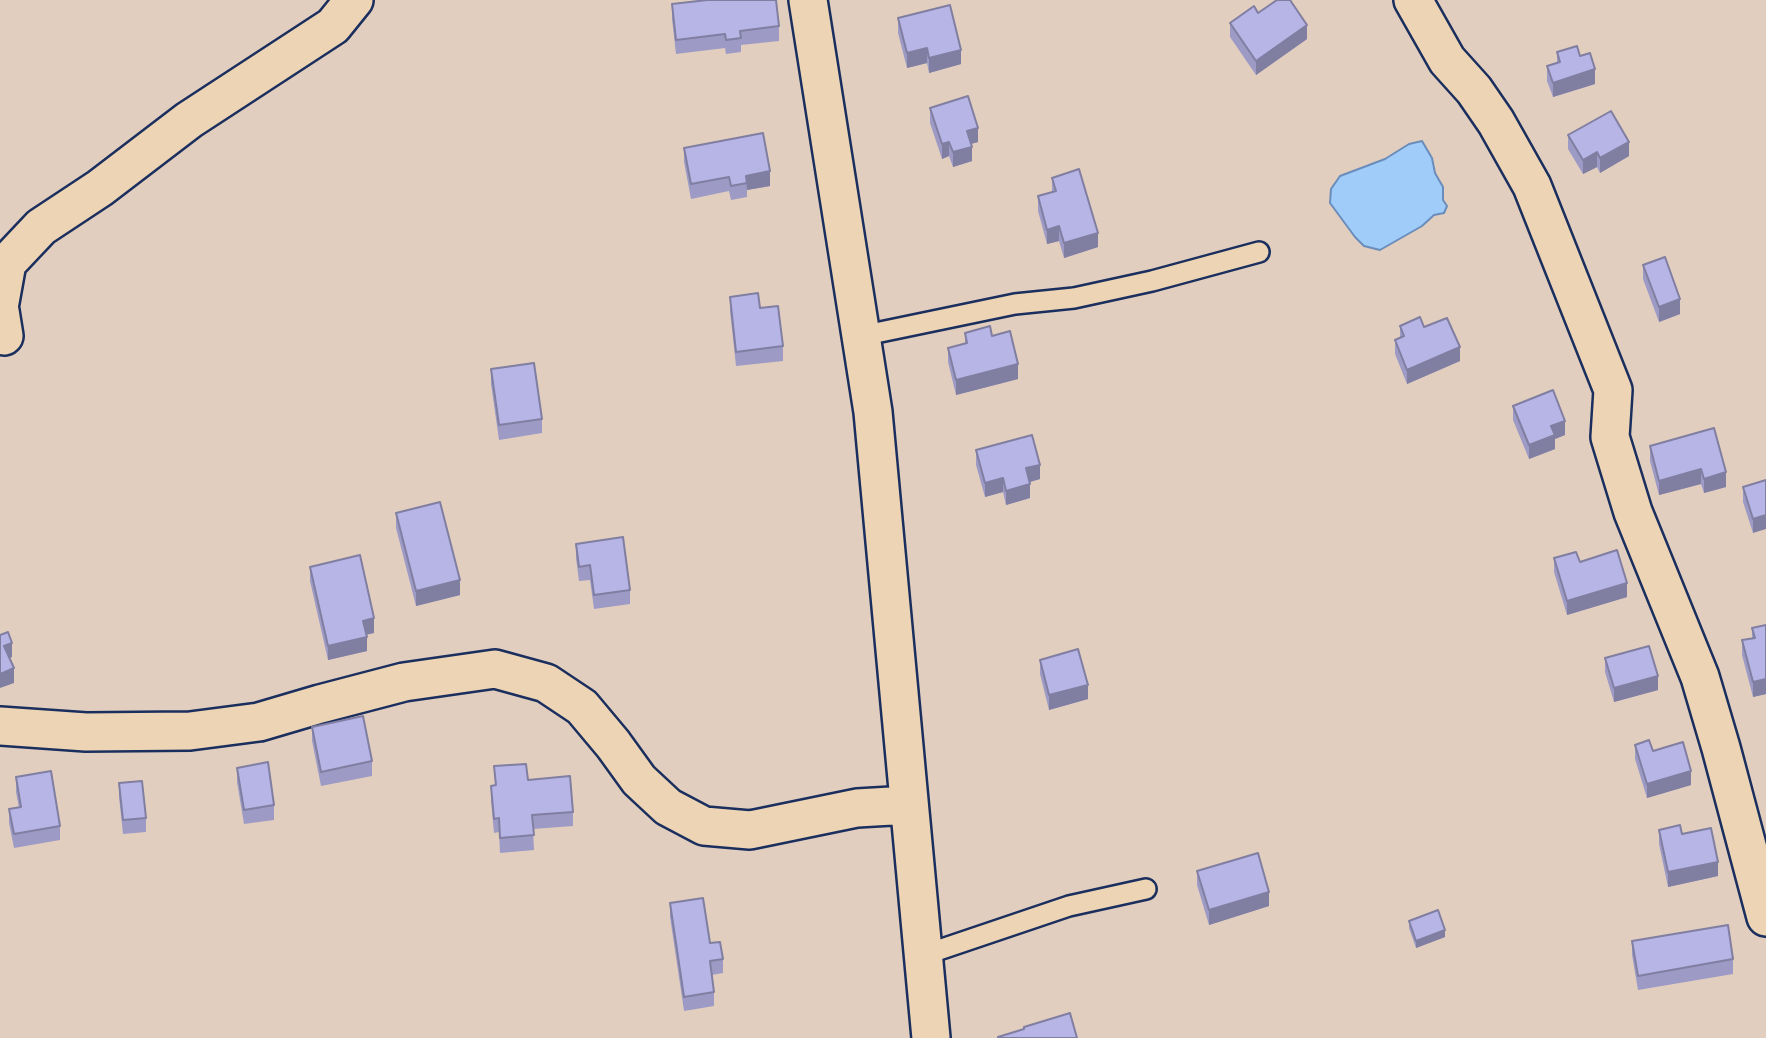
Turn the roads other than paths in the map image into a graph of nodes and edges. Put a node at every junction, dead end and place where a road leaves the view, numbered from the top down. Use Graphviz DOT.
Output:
graph roads {
  1 [pos="354,0"];
  2 [pos="808,0"];
  3 [pos="1413,0"];
  4 [pos="1259,252"];
  5 [pos="1,316"];
  6 [pos="861,337"];
  7 [pos="0,726"];
  8 [pos="909,805"];
  9 [pos="1146,889"];
  10 [pos="1766,917"];
  11 [pos="924,955"];
  12 [pos="931,1038"];
  1 -- 5 [label="street"];
  2 -- 6 [label="street"];
  3 -- 10 [label="street"];
  4 -- 6 [label="lane"];
  6 -- 8 [label="street"];
  7 -- 8 [label="street"];
  8 -- 11 [label="street"];
  9 -- 11 [label="lane"];
  11 -- 12 [label="street"];
}
